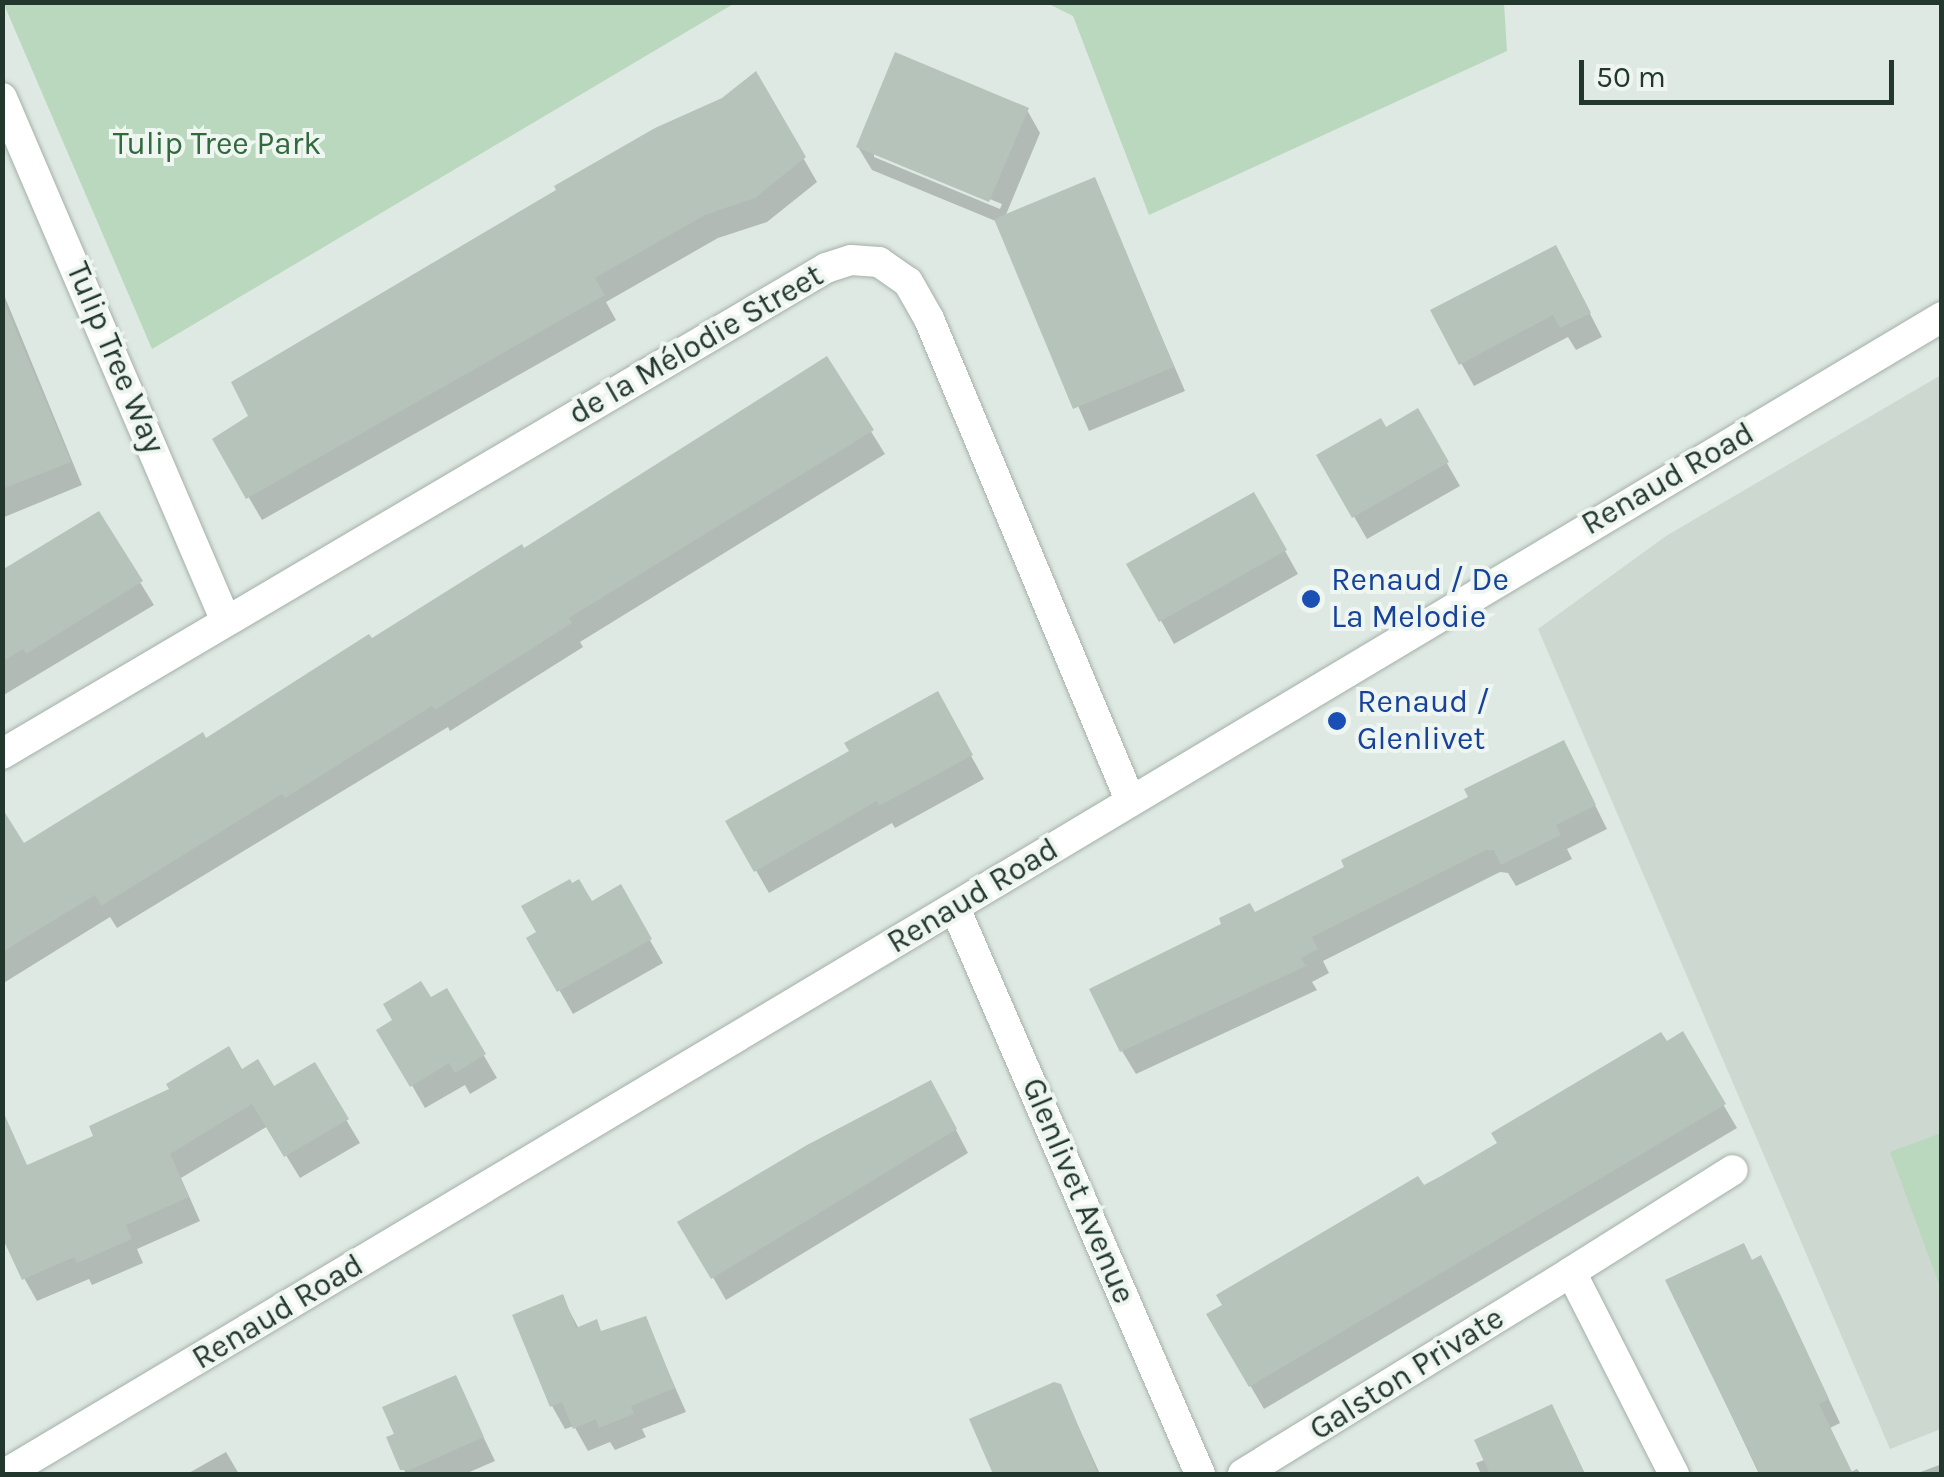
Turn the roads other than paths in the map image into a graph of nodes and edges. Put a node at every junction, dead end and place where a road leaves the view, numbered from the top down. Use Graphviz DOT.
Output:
graph roads {
  1 [pos="2,98"];
  2 [pos="1942,318"];
  3 [pos="225,619"];
  4 [pos="2,754"];
  5 [pos="1130,800"];
  6 [pos="956,908"];
  7 [pos="1734,1170"];
  8 [pos="1571,1272"];
  9 [pos="5,1474"];
  10 [pos="1200,1474"];
  11 [pos="1243,1474"];
  12 [pos="1674,1474"];
  1 -- 3 [label="street, Tulip Tree Way"];
  2 -- 5 [label="street, Renaud Road"];
  3 -- 4 [label="street, de la Mélodie Street"];
  3 -- 5 [label="street, de la Mélodie Street"];
  5 -- 6 [label="street, Renaud Road"];
  6 -- 9 [label="street, Renaud Road"];
  6 -- 10 [label="street, Glenlivet Avenue"];
  7 -- 8 [label="street, Galston Private"];
  8 -- 11 [label="street, Galston Private"];
  8 -- 12 [label="street"];
}
